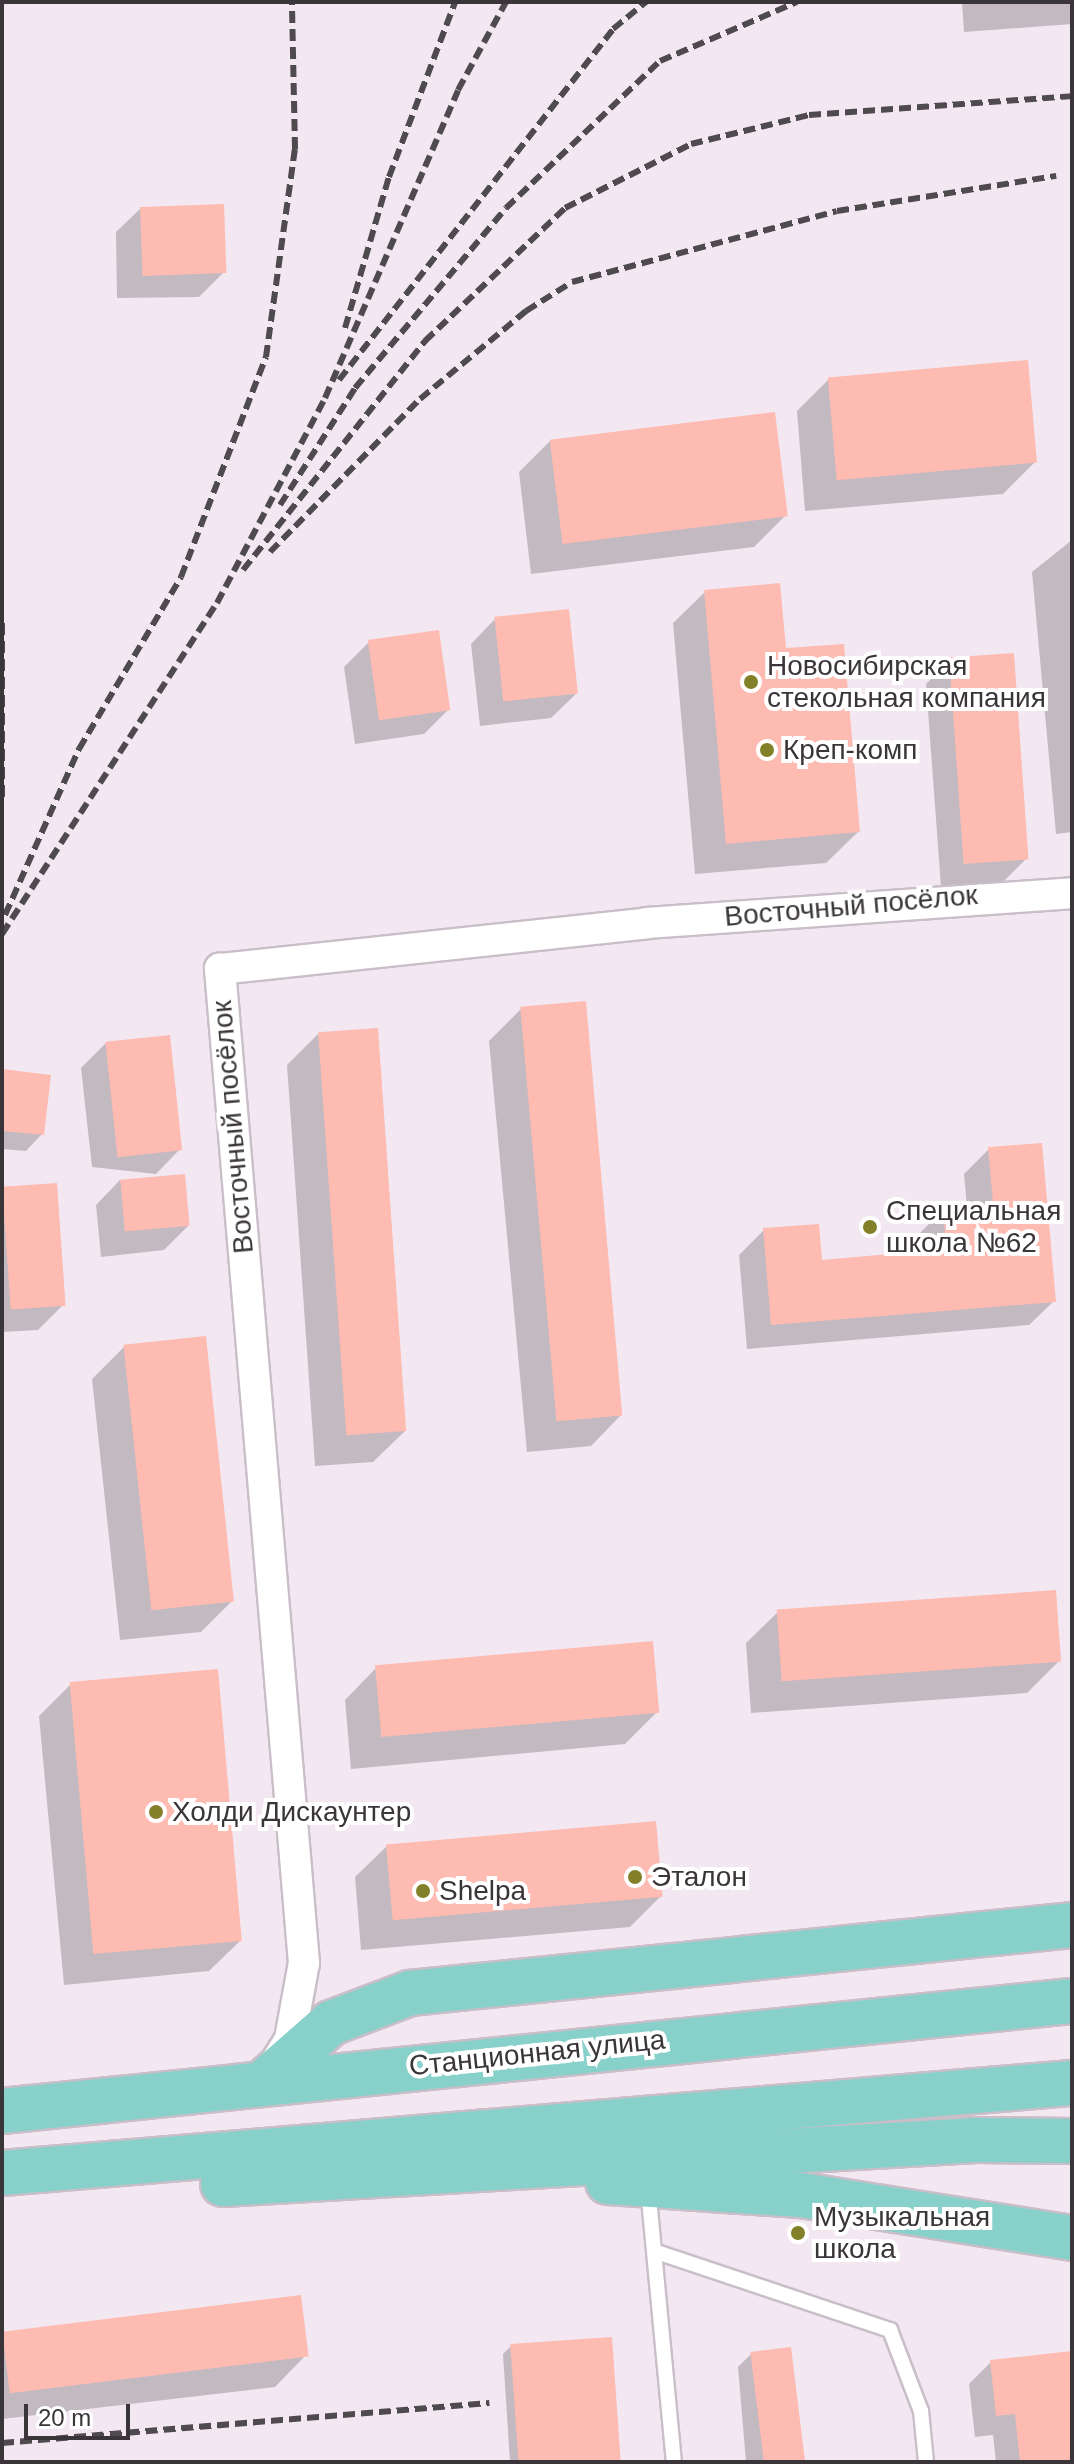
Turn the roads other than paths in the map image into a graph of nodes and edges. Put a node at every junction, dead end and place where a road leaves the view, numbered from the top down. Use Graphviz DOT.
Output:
graph roads {
  1 [pos="1072,893"];
  2 [pos="1072,1900"];
  3 [pos="1072,1925"];
  4 [pos="993,1933"];
  5 [pos="1072,2001"];
  6 [pos="265,2081"];
  7 [pos="1072,2083"];
  8 [pos="2,2111"];
  9 [pos="1072,2141"];
  10 [pos="3,2164"];
  11 [pos="478,2167"];
  12 [pos="648,2187"];
  13 [pos="1072,2238"];
  14 [pos="657,2252"];
  15 [pos="674,2462"];
  16 [pos="926,2462"];
  1 -- 6 [label="street, Восточный посёлок"];
  2 -- 4 [label="main road"];
  3 -- 4 [label="main road"];
  4 -- 6 [label="main road"];
  5 -- 6 [label="main road, Станционная улица"];
  6 -- 8 [label="main road, Станционная улица"];
  7 -- 10 [label="main road"];
  9 -- 11 [label="main road"];
  10 -- 11 [label="main road"];
  11 -- 12 [label="main road"];
  12 -- 13 [label="main road"];
  12 -- 14 [label="lane"];
  14 -- 15 [label="lane"];
  14 -- 16 [label="lane"];
}
